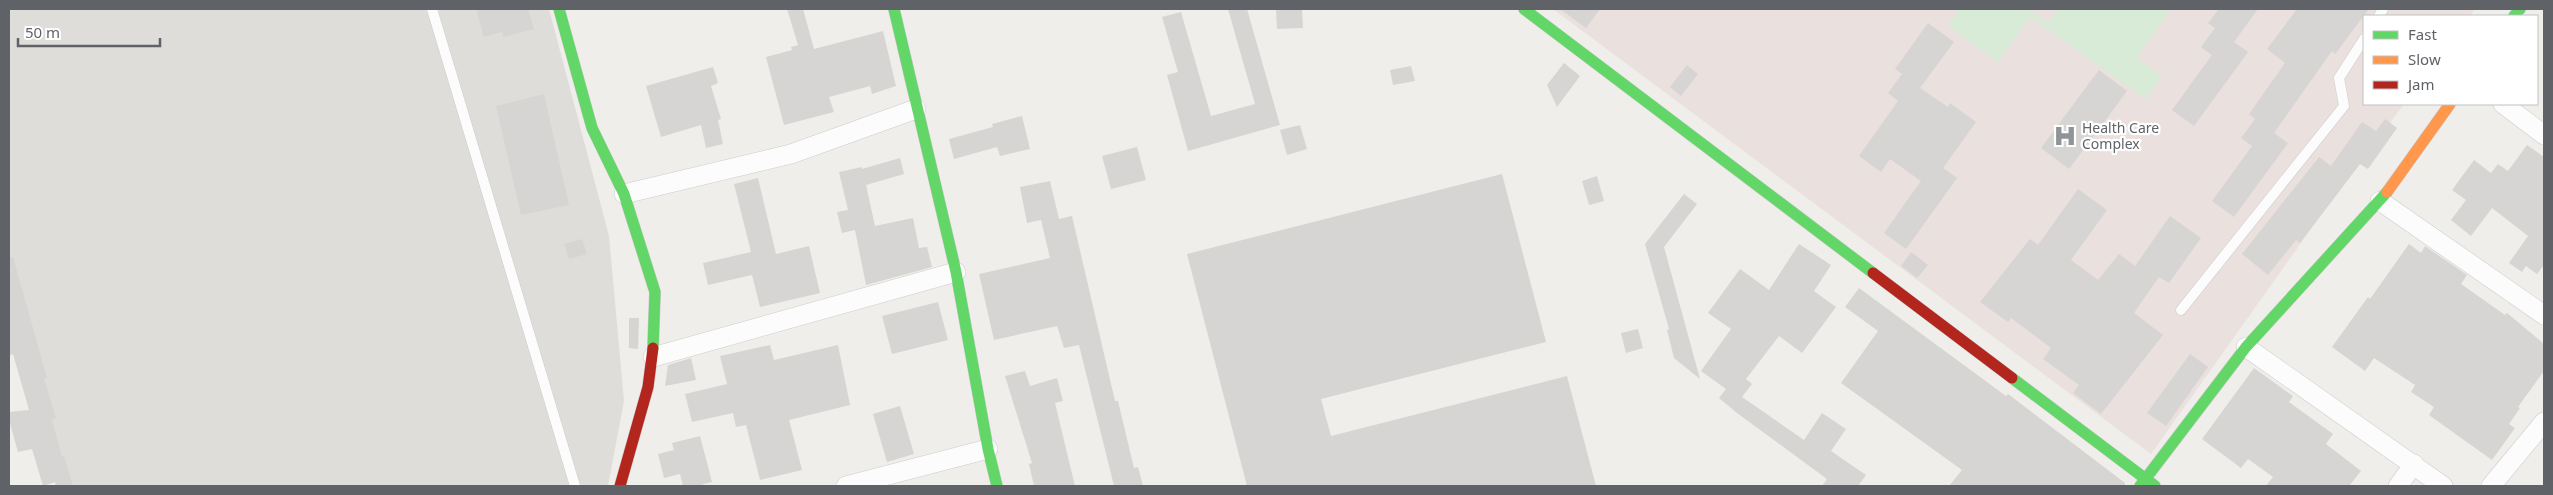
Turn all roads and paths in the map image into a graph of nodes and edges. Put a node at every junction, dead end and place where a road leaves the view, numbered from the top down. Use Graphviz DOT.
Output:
graph roads {
  1 [pos="432,9"];
  2 [pos="559,9"];
  3 [pos="894,9"];
  4 [pos="1524,9"];
  5 [pos="2363,41"];
  6 [pos="2449,105"];
  7 [pos="2504,105"];
  8 [pos="916,109"];
  9 [pos="2544,135"];
  10 [pos="624,194"];
  11 [pos="2380,201"];
  12 [pos="956,272"];
  13 [pos="2181,310"];
  14 [pos="2544,315"];
  15 [pos="2246,347"];
  16 [pos="654,357"];
  17 [pos="2544,422"];
  18 [pos="988,449"];
  19 [pos="2414,464"];
  20 [pos="2142,482"];
  21 [pos="575,486"];
  22 [pos="620,486"];
  23 [pos="846,486"];
  24 [pos="997,486"];
  25 [pos="2155,486"];
  26 [pos="2398,486"];
  27 [pos="2443,486"];
  28 [pos="2491,486"];
  1 -- 21 [label="lane"];
  2 -- 10 [label="street"];
  3 -- 8 [label="street"];
  4 -- 20 [label="street"];
  5 -- 13 [label="lane"];
  6 -- 11 [label="street"];
  7 -- 9 [label="street"];
  8 -- 10 [label="street"];
  8 -- 12 [label="street"];
  10 -- 16 [label="street"];
  11 -- 14 [label="street"];
  11 -- 15 [label="street"];
  12 -- 16 [label="street"];
  12 -- 18 [label="street"];
  15 -- 19 [label="street"];
  15 -- 20 [label="street"];
  16 -- 22 [label="street"];
  17 -- 28 [label="street"];
  18 -- 23 [label="street"];
  18 -- 24 [label="street"];
  19 -- 26 [label="street"];
  19 -- 27 [label="street"];
  20 -- 25 [label="street"];
}
